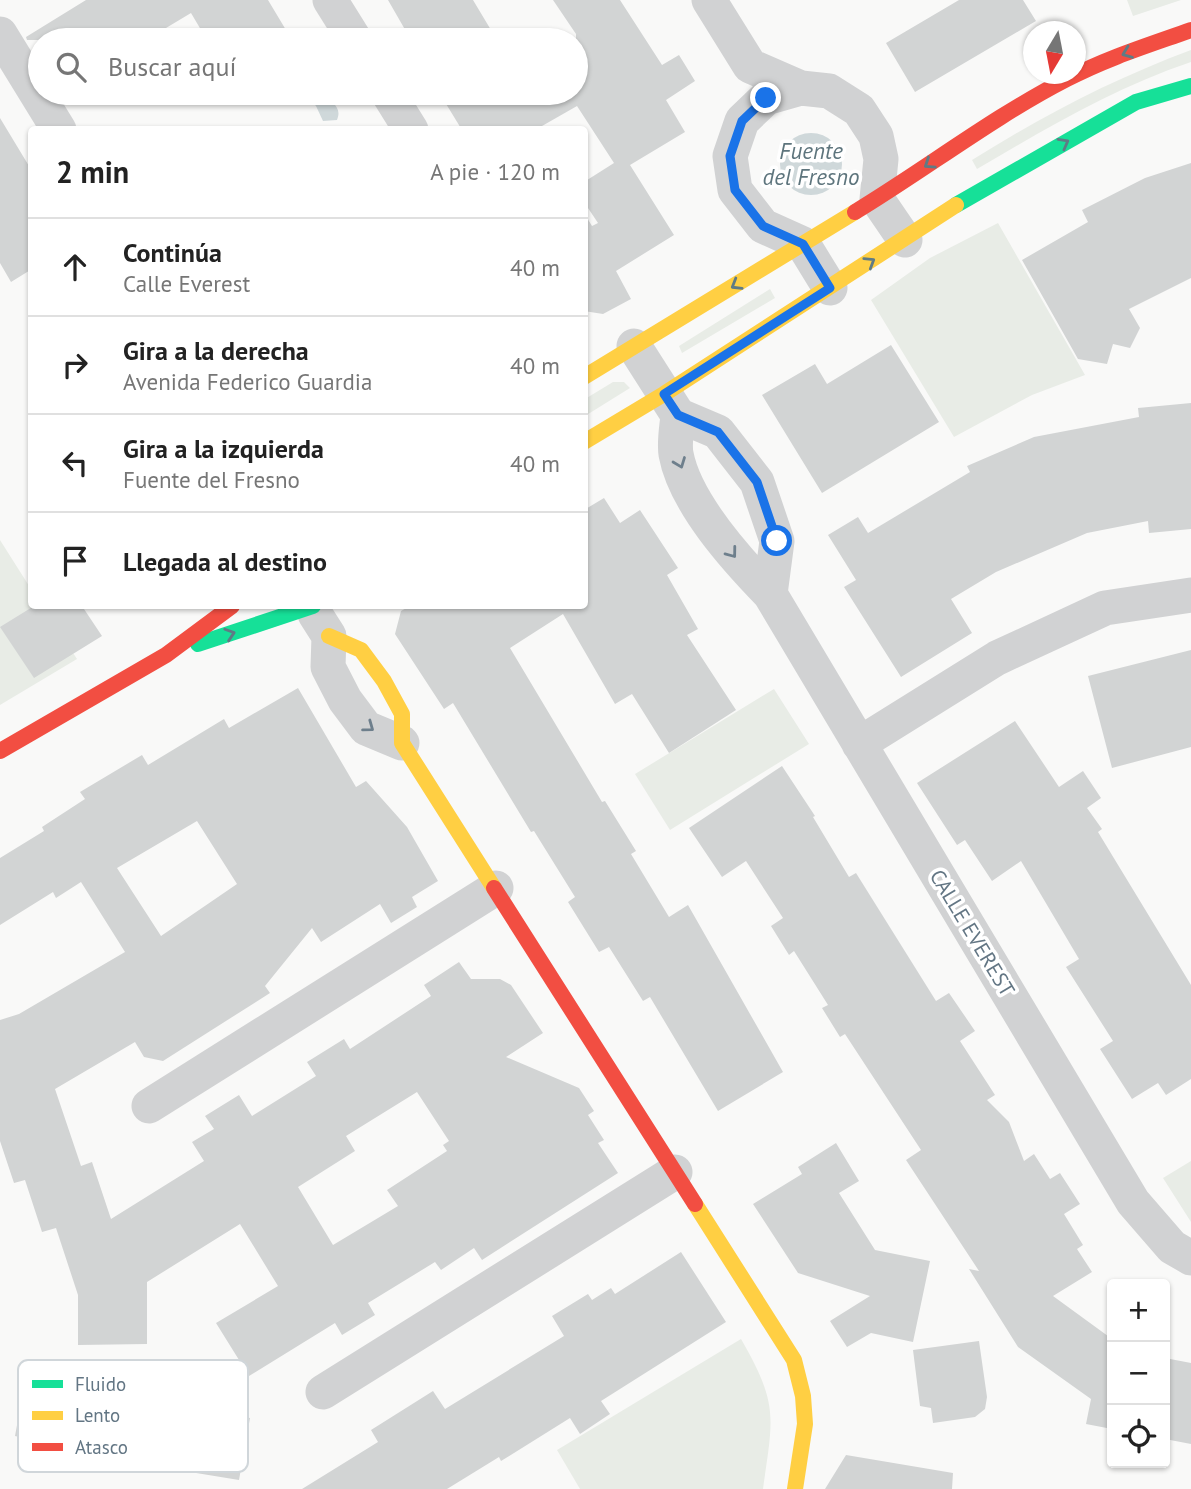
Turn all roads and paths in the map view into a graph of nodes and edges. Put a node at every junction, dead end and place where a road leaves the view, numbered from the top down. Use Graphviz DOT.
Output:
graph roads {
  1 [pos="330,0"];
  2 [pos="709,0"];
  3 [pos="348,28"];
  4 [pos="1191,30"];
  5 [pos="0,34"];
  6 [pos="750,66"];
  7 [pos="28,80"];
  8 [pos="1191,86"];
  9 [pos="801,88"];
  10 [pos="44,105"];
  11 [pos="395,105"];
  12 [pos="742,121"];
  13 [pos="57,126"];
  14 [pos="409,126"];
  15 [pos="877,198"];
  16 [pos="905,240"];
  17 [pos="803,244"];
  18 [pos="830,288"];
  19 [pos="634,346"];
  20 [pos="588,375"];
  21 [pos="671,405"];
  22 [pos="588,440"];
  23 [pos="770,594"];
  24 [pos="1191,595"];
  25 [pos="228,609"];
  26 [pos="302,609"];
  27 [pos="313,609"];
  28 [pos="166,655"];
  29 [pos="402,743"];
  30 [pos="859,744"];
  31 [pos="0,751"];
  32 [pos="496,888"];
  33 [pos="149,1106"];
  34 [pos="675,1172"];
  35 [pos="1191,1258"];
  36 [pos="323,1392"];
  37 [pos="796,1489"];
  1 -- 3 [label="street"];
  2 -- 6 [label="street"];
  4 -- 15 [label="street, one-way"];
  5 -- 7 [label="street"];
  6 -- 9 [label="street"];
  6 -- 12 [label="street"];
  16 -- 8 [label="street, one-way"];
  9 -- 12 [label="street"];
  9 -- 15 [label="street"];
  10 -- 13 [label="street"];
  11 -- 14 [label="street"];
  12 -- 17 [label="street"];
  15 -- 16 [label="street"];
  15 -- 17 [label="street"];
  18 -- 16 [label="street, one-way"];
  17 -- 18 [label="street"];
  17 -- 19 [label="street, one-way"];
  18 -- 21 [label="street"];
  19 -- 20 [label="street"];
  19 -- 21 [label="street"];
  21 -- 22 [label="street"];
  21 -- 23 [label="street, CALLE EVEREST, one-way"];
  21 -- 23 [label="street"];
  23 -- 30 [label="street, CALLE EVEREST"];
  24 -- 30 [label="street"];
  25 -- 28 [label="street"];
  28 -- 26 [label="street, one-way"];
  27 -- 29 [label="street"];
  28 -- 31 [label="street"];
  29 -- 32 [label="street"];
  30 -- 35 [label="street, CALLE EVEREST"];
  32 -- 33 [label="street"];
  32 -- 34 [label="street"];
  34 -- 36 [label="street"];
  34 -- 37 [label="street"];
}
